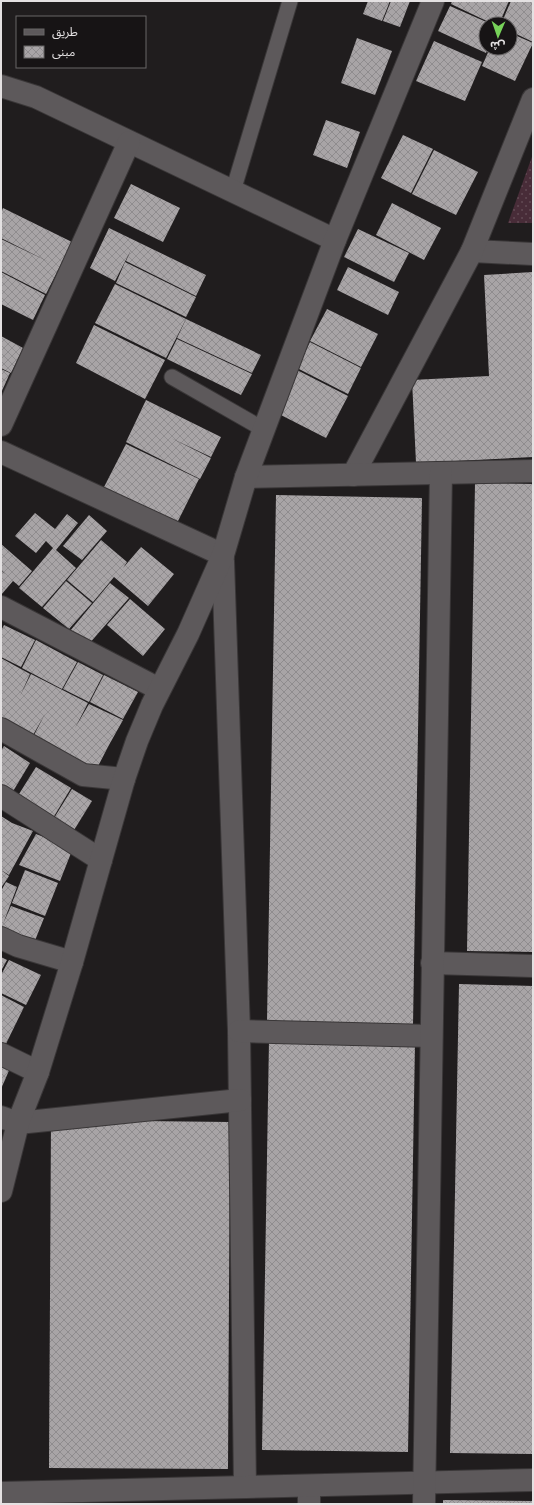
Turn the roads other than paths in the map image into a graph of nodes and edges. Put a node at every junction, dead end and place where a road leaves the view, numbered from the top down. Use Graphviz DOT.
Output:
graph roads {
  1 [pos="290,1"];
  2 [pos="433,1"];
  3 [pos="1,86"];
  4 [pos="533,99"];
  5 [pos="129,142"];
  6 [pos="233,191"];
  7 [pos="335,240"];
  8 [pos="472,251"];
  9 [pos="533,254"];
  10 [pos="172,377"];
  11 [pos="1,426"];
  12 [pos="263,429"];
  13 [pos="1,452"];
  14 [pos="533,470"];
  15 [pos="441,473"];
  16 [pos="353,475"];
  17 [pos="246,477"];
  18 [pos="222,555"];
  19 [pos="1,607"];
  20 [pos="159,689"];
  21 [pos="1,728"];
  22 [pos="124,779"];
  23 [pos="1,796"];
  24 [pos="101,860"];
  25 [pos="1,938"];
  26 [pos="72,962"];
  27 [pos="432,963"];
  28 [pos="533,966"];
  29 [pos="239,1031"];
  30 [pos="431,1036"];
  31 [pos="1,1054"];
  32 [pos="38,1072"];
  33 [pos="240,1100"];
  34 [pos="9,1120"];
  35 [pos="1,1191"];
  36 [pos="533,1480"];
  37 [pos="245,1487"];
  38 [pos="1,1493"];
  39 [pos="424,1494"];
  40 [pos="309,1495"];
  41 [pos="121,1497"];
  1 -- 6 [label="lane"];
  2 -- 7 [label="street"];
  3 -- 5 [label="street"];
  4 -- 8 [label="street"];
  5 -- 6 [label="street"];
  5 -- 11 [label="street"];
  6 -- 7 [label="street"];
  7 -- 12 [label="street"];
  8 -- 9 [label="street"];
  8 -- 16 [label="street"];
  10 -- 12 [label="lane"];
  12 -- 17 [label="street"];
  13 -- 18 [label="street"];
  14 -- 15 [label="street"];
  15 -- 16 [label="street"];
  15 -- 27 [label="street"];
  16 -- 17 [label="street"];
  17 -- 18 [label="street"];
  18 -- 20 [label="street"];
  18 -- 29 [label="street"];
  19 -- 20 [label="street"];
  20 -- 22 [label="street"];
  21 -- 22 [label="street"];
  22 -- 24 [label="street"];
  23 -- 24 [label="street"];
  24 -- 26 [label="street"];
  25 -- 26 [label="street"];
  26 -- 32 [label="street"];
  27 -- 28 [label="street"];
  27 -- 30 [label="street"];
  29 -- 30 [label="street"];
  29 -- 33 [label="street"];
  30 -- 39 [label="street"];
  31 -- 32 [label="street"];
  32 -- 34 [label="street"];
  33 -- 34 [label="street"];
  33 -- 37 [label="street"];
  34 -- 35 [label="street"];
  36 -- 39 [label="street"];
  37 -- 40 [label="street"];
  37 -- 41 [label="street"];
  38 -- 41 [label="street"];
  39 -- 40 [label="street"];
}
